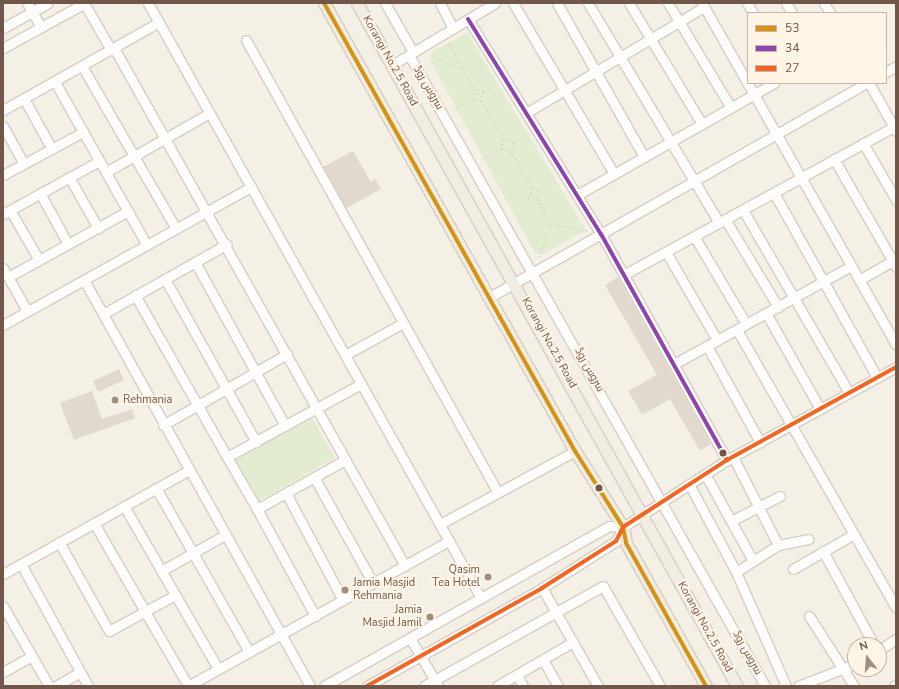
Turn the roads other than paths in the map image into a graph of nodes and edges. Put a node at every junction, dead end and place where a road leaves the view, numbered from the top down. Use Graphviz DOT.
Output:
graph roads {
  1 [pos="27,3"];
  2 [pos="48,3"];
  3 [pos="84,3"];
  4 [pos="148,3"];
  5 [pos="324,3"];
  6 [pos="357,3"];
  7 [pos="440,3"];
  8 [pos="495,3"];
  9 [pos="513,3"];
  10 [pos="557,3"];
  11 [pos="588,3"];
  12 [pos="629,3"];
  13 [pos="668,3"];
  14 [pos="747,3"];
  15 [pos="786,3"];
  16 [pos="824,3"];
  17 [pos="388,4"];
  18 [pos="703,5"];
  19 [pos="32,12"];
  20 [pos="752,12"];
  21 [pos="791,12"];
  22 [pos="829,12"];
  23 [pos="468,19"];
  24 [pos="159,22"];
  25 [pos="679,22"];
  26 [pos="41,27"];
  27 [pos="3,28"];
  28 [pos="453,28"];
  29 [pos="650,39"];
  30 [pos="246,40"];
  31 [pos="3,48"];
  32 [pos="112,49"];
  33 [pos="411,54"];
  34 [pos="621,57"];
  35 [pos="392,65"];
  36 [pos="82,66"];
  37 [pos="896,66"];
  38 [pos="887,71"];
  39 [pos="596,72"];
  40 [pos="54,82"];
  41 [pos="747,83"];
  42 [pos="748,84"];
  43 [pos="772,84"];
  44 [pos="866,84"];
  45 [pos="869,84"];
  46 [pos="565,90"];
  47 [pos="754,95"];
  48 [pos="24,99"];
  49 [pos="731,108"];
  50 [pos="3,110"];
  51 [pos="526,113"];
  52 [pos="208,114"];
  53 [pos="702,124"];
  54 [pos="3,126"];
  55 [pos="895,129"];
  56 [pos="83,132"];
  57 [pos="776,134"];
  58 [pos="167,138"];
  59 [pos="673,141"];
  60 [pos="863,143"];
  61 [pos="52,149"];
  62 [pos="134,156"];
  63 [pos="644,157"];
  64 [pos="834,159"];
  65 [pos="99,161"];
  66 [pos="24,164"];
  67 [pos="106,172"];
  68 [pos="614,174"];
  69 [pos="3,175"];
  70 [pos="69,177"];
  71 [pos="801,178"];
  72 [pos="695,181"];
  73 [pos="251,187"];
  74 [pos="774,193"];
  75 [pos="40,194"];
  76 [pos="577,195"];
  77 [pos="896,200"];
  78 [pos="743,210"];
  79 [pos="128,211"];
  80 [pos="209,211"];
  81 [pos="7,212"];
  82 [pos="722,221"];
  83 [pos="98,228"];
  84 [pos="176,229"];
  85 [pos="601,234"];
  86 [pos="694,236"];
  87 [pos="68,244"];
  88 [pos="227,244"];
  89 [pos="147,245"];
  90 [pos="666,252"];
  91 [pos="39,260"];
  92 [pos="195,262"];
  93 [pos="895,262"];
  94 [pos="851,266"];
  95 [pos="3,268"];
  96 [pos="534,272"];
  97 [pos="625,274"];
  98 [pos="8,277"];
  99 [pos="165,279"];
  100 [pos="84,280"];
  101 [pos="859,280"];
  102 [pos="515,282"];
  103 [pos="824,282"];
  104 [pos="135,296"];
  105 [pos="488,298"];
  106 [pos="794,298"];
  107 [pos="778,307"];
  108 [pos="28,311"];
  109 [pos="766,313"];
  110 [pos="103,314"];
  111 [pos="403,323"];
  112 [pos="746,324"];
  113 [pos="3,325"];
  114 [pos="737,330"];
  115 [pos="717,340"];
  116 [pos="896,345"];
  117 [pos="708,346"];
  118 [pos="287,354"];
  119 [pos="345,355"];
  120 [pos="674,364"];
  121 [pos="896,367"];
  122 [pos="255,372"];
  123 [pos="878,377"];
  124 [pos="361,384"];
  125 [pos="226,389"];
  126 [pos="849,393"];
  127 [pos="198,405"];
  128 [pos="820,408"];
  129 [pos="316,409"];
  130 [pos="163,425"];
  131 [pos="791,425"];
  132 [pos="285,426"];
  133 [pos="256,442"];
  134 [pos="760,442"];
  135 [pos="575,451"];
  136 [pos="227,457"];
  137 [pos="730,459"];
  138 [pos="345,460"];
  139 [pos="188,470"];
  140 [pos="705,474"];
  141 [pos="314,477"];
  142 [pos="689,484"];
  143 [pos="156,488"];
  144 [pos="286,493"];
  145 [pos="498,493"];
  146 [pos="780,496"];
  147 [pos="661,501"];
  148 [pos="124,506"];
  149 [pos="758,506"];
  150 [pos="257,509"];
  151 [pos="643,514"];
  152 [pos="730,521"];
  153 [pos="94,523"];
  154 [pos="440,524"];
  155 [pos="623,527"];
  156 [pos="854,534"];
  157 [pos="225,535"];
  158 [pos="808,539"];
  159 [pos="449,541"];
  160 [pos="59,542"];
  161 [pos="778,545"];
  162 [pos="823,552"];
  163 [pos="193,555"];
  164 [pos="753,561"];
  165 [pos="21,564"];
  166 [pos="405,566"];
  167 [pos="793,568"];
  168 [pos="161,571"];
  169 [pos="736,572"];
  170 [pos="3,574"];
  171 [pos="373,583"];
  172 [pos="542,588"];
  173 [pos="175,595"];
  174 [pos="481,598"];
  175 [pos="343,600"];
  176 [pos="896,608"];
  177 [pos="4,609"];
  178 [pos="145,611"];
  179 [pos="556,613"];
  180 [pos="315,616"];
  181 [pos="809,616"];
  182 [pos="281,635"];
  183 [pos="870,637"];
  184 [pos="410,638"];
  185 [pos="896,640"];
  186 [pos="573,642"];
  187 [pos="887,645"];
  188 [pos="249,652"];
  189 [pos="32,656"];
  190 [pos="421,656"];
  191 [pos="543,660"];
  192 [pos="847,668"];
  193 [pos="218,669"];
  194 [pos="844,670"];
  195 [pos="4,671"];
  196 [pos="80,672"];
  197 [pos="517,675"];
  198 [pos="436,683"];
  199 [pos="49,686"];
  200 [pos="56,686"];
  201 [pos="88,686"];
  202 [pos="188,686"];
  203 [pos="310,686"];
  204 [pos="324,686"];
  205 [pos="367,686"];
  206 [pos="424,686"];
  207 [pos="497,686"];
  208 [pos="523,686"];
  209 [pos="558,686"];
  210 [pos="598,686"];
  211 [pos="660,686"];
  212 [pos="706,686"];
  213 [pos="737,686"];
  214 [pos="765,686"];
  215 [pos="786,686"];
  216 [pos="798,686"];
  217 [pos="854,686"];
  1 -- 19 [label="street"];
  2 -- 19 [label="street"];
  3 -- 26 [label="street"];
  3 -- 32 [label="street"];
  4 -- 24 [label="street"];
  5 -- 105 [label="main road"];
  6 -- 35 [label="main road, Korangi No.2.5 Road"];
  7 -- 28 [label="street"];
  8 -- 23 [label="street"];
  9 -- 46 [label="street"];
  10 -- 39 [label="street"];
  11 -- 34 [label="street"];
  12 -- 29 [label="street"];
  13 -- 25 [label="street"];
  14 -- 20 [label="street"];
  15 -- 21 [label="street"];
  16 -- 22 [label="street"];
  17 -- 33 [label="street, سروس روڈ"];
  18 -- 25 [label="street"];
  18 -- 41 [label="street"];
  19 -- 26 [label="street"];
  19 -- 27 [label="street"];
  23 -- 28 [label="street"];
  23 -- 51 [label="street"];
  24 -- 32 [label="street"];
  24 -- 52 [label="street"];
  25 -- 29 [label="street"];
  25 -- 49 [label="street"];
  26 -- 31 [label="street"];
  28 -- 33 [label="street"];
  29 -- 34 [label="street"];
  29 -- 53 [label="street"];
  30 -- 111 [label="street"];
  32 -- 36 [label="street"];
  32 -- 58 [label="street"];
  33 -- 35 [label="street"];
  33 -- 96 [label="street, سروس روڈ"];
  34 -- 39 [label="street"];
  34 -- 59 [label="street"];
  35 -- 102 [label="main road, Korangi No.2.5 Road"];
  36 -- 40 [label="street"];
  36 -- 62 [label="street"];
  37 -- 38 [label="street"];
  39 -- 46 [label="street"];
  39 -- 63 [label="street"];
  40 -- 48 [label="street"];
  40 -- 56 [label="street"];
  42 -- 47 [label="street"];
  43 -- 47 [label="street"];
  44 -- 57 [label="street"];
  45 -- 55 [label="street"];
  46 -- 51 [label="street"];
  46 -- 68 [label="street"];
  47 -- 49 [label="street"];
  47 -- 57 [label="street"];
  48 -- 50 [label="street"];
  48 -- 61 [label="street"];
  49 -- 53 [label="street"];
  51 -- 76 [label="street"];
  52 -- 58 [label="street"];
  52 -- 73 [label="street"];
  53 -- 59 [label="street"];
  54 -- 66 [label="street"];
  55 -- 60 [label="street"];
  56 -- 61 [label="street"];
  56 -- 65 [label="street"];
  57 -- 71 [label="street"];
  57 -- 72 [label="street"];
  58 -- 62 [label="street"];
  58 -- 80 [label="street"];
  59 -- 63 [label="street"];
  59 -- 72 [label="street"];
  60 -- 64 [label="street"];
  60 -- 77 [label="street"];
  61 -- 66 [label="street"];
  62 -- 67 [label="street"];
  62 -- 84 [label="street"];
  63 -- 68 [label="street"];
  64 -- 71 [label="street"];
  64 -- 93 [label="street"];
  65 -- 67 [label="street"];
  65 -- 70 [label="street"];
  66 -- 69 [label="street"];
  67 -- 79 [label="street"];
  68 -- 76 [label="street"];
  70 -- 75 [label="street"];
  70 -- 83 [label="street"];
  71 -- 74 [label="street"];
  71 -- 94 [label="street"];
  72 -- 82 [label="street"];
  72 -- 85 [label="street"];
  73 -- 80 [label="street"];
  73 -- 119 [label="street"];
  74 -- 78 [label="street"];
  74 -- 103 [label="street"];
  75 -- 81 [label="street"];
  75 -- 87 [label="street"];
  76 -- 85 [label="street"];
  78 -- 82 [label="street"];
  78 -- 106 [label="street"];
  79 -- 83 [label="street"];
  79 -- 89 [label="street"];
  80 -- 84 [label="street"];
  80 -- 88 [label="street"];
  81 -- 91 [label="street"];
  82 -- 86 [label="street"];
  82 -- 107 [label="street"];
  83 -- 87 [label="street"];
  84 -- 89 [label="street"];
  85 -- 96 [label="street"];
  85 -- 97 [label="street"];
  86 -- 90 [label="street"];
  86 -- 112 [label="street"];
  87 -- 91 [label="street"];
  88 -- 92 [label="street"];
  88 -- 118 [label="street"];
  89 -- 100 [label="street"];
  90 -- 97 [label="street"];
  90 -- 115 [label="street"];
  91 -- 98 [label="street"];
  92 -- 99 [label="street"];
  92 -- 122 [label="street"];
  93 -- 101 [label="street"];
  94 -- 101 [label="street"];
  94 -- 103 [label="street"];
  95 -- 98 [label="street"];
  96 -- 102 [label="street"];
  96 -- 147 [label="street, سروس روڈ"];
  97 -- 120 [label="street"];
  98 -- 108 [label="street"];
  99 -- 104 [label="street"];
  99 -- 125 [label="street"];
  100 -- 108 [label="street"];
  100 -- 110 [label="street"];
  101 -- 116 [label="street"];
  102 -- 105 [label="street"];
  102 -- 151 [label="main road, Korangi No.2.5 Road"];
  103 -- 106 [label="street"];
  103 -- 123 [label="street"];
  104 -- 110 [label="street"];
  104 -- 127 [label="street"];
  105 -- 135 [label="main road"];
  106 -- 107 [label="street"];
  106 -- 126 [label="street"];
  107 -- 109 [label="street"];
  108 -- 113 [label="street"];
  109 -- 112 [label="street"];
  109 -- 128 [label="street"];
  110 -- 130 [label="street"];
  111 -- 119 [label="street"];
  111 -- 145 [label="street"];
  112 -- 114 [label="street"];
  114 -- 115 [label="street"];
  114 -- 131 [label="street"];
  115 -- 117 [label="street"];
  117 -- 120 [label="street"];
  117 -- 134 [label="street"];
  118 -- 122 [label="street"];
  118 -- 129 [label="street"];
  119 -- 124 [label="street"];
  120 -- 137 [label="street"];
  121 -- 123 [label="street"];
  122 -- 125 [label="street"];
  122 -- 132 [label="street"];
  123 -- 126 [label="street"];
  124 -- 129 [label="street"];
  124 -- 154 [label="street"];
  125 -- 127 [label="street"];
  125 -- 133 [label="street"];
  126 -- 128 [label="street"];
  127 -- 130 [label="street"];
  127 -- 136 [label="street"];
  128 -- 131 [label="street"];
  129 -- 132 [label="street"];
  129 -- 138 [label="street"];
  130 -- 139 [label="street"];
  131 -- 134 [label="street"];
  131 -- 156 [label="street"];
  132 -- 133 [label="street"];
  133 -- 136 [label="street"];
  134 -- 137 [label="street"];
  135 -- 145 [label="street"];
  135 -- 155 [label="main road"];
  136 -- 150 [label="street"];
  137 -- 140 [label="street"];
  137 -- 149 [label="street"];
  138 -- 141 [label="street"];
  138 -- 166 [label="street"];
  139 -- 143 [label="street"];
  139 -- 157 [label="street"];
  140 -- 142 [label="street"];
  140 -- 152 [label="street"];
  141 -- 144 [label="street"];
  141 -- 171 [label="street"];
  142 -- 147 [label="street"];
  142 -- 169 [label="street"];
  143 -- 148 [label="street"];
  143 -- 163 [label="street"];
  144 -- 150 [label="street"];
  144 -- 175 [label="street"];
  145 -- 154 [label="street"];
  146 -- 149 [label="street"];
  147 -- 151 [label="street"];
  147 -- 214 [label="street, سروس روڈ"];
  148 -- 153 [label="street"];
  148 -- 168 [label="street"];
  149 -- 152 [label="street"];
  149 -- 161 [label="street"];
  150 -- 180 [label="street"];
  151 -- 155 [label="street"];
  151 -- 213 [label="main road, Korangi No.2.5 Road"];
  152 -- 164 [label="street"];
  153 -- 160 [label="street"];
  153 -- 178 [label="street"];
  154 -- 159 [label="street"];
  155 -- 172 [label="street"];
  155 -- 174 [label="street"];
  155 -- 212 [label="main road"];
  156 -- 162 [label="street"];
  156 -- 176 [label="street"];
  157 -- 163 [label="street"];
  157 -- 182 [label="street"];
  158 -- 161 [label="street"];
  159 -- 166 [label="street"];
  159 -- 174 [label="street"];
  160 -- 165 [label="street"];
  160 -- 178 [label="street"];
  161 -- 164 [label="street"];
  162 -- 167 [label="street"];
  162 -- 183 [label="street"];
  163 -- 168 [label="street"];
  163 -- 188 [label="street"];
  164 -- 169 [label="street"];
  165 -- 170 [label="street"];
  165 -- 196 [label="street"];
  166 -- 171 [label="street"];
  168 -- 173 [label="street"];
  169 -- 215 [label="street"];
  171 -- 175 [label="street"];
  172 -- 179 [label="street"];
  172 -- 190 [label="street"];
  173 -- 178 [label="street"];
  173 -- 193 [label="street"];
  174 -- 184 [label="street"];
  175 -- 180 [label="street"];
  177 -- 189 [label="street"];
  178 -- 202 [label="street"];
  179 -- 186 [label="street"];
  179 -- 198 [label="street"];
  179 -- 211 [label="street"];
  180 -- 182 [label="street"];
  181 -- 194 [label="street"];
  182 -- 188 [label="street"];
  182 -- 203 [label="street"];
  184 -- 190 [label="street"];
  184 -- 204 [label="street"];
  185 -- 187 [label="street"];
  186 -- 191 [label="street"];
  186 -- 210 [label="street"];
  188 -- 193 [label="street"];
  189 -- 195 [label="street"];
  189 -- 199 [label="street"];
  190 -- 198 [label="street"];
  190 -- 205 [label="street"];
  191 -- 197 [label="street"];
  191 -- 209 [label="street"];
  192 -- 194 [label="street"];
  193 -- 202 [label="street"];
  194 -- 216 [label="street"];
  194 -- 217 [label="street"];
  196 -- 200 [label="street"];
  196 -- 201 [label="street"];
  197 -- 207 [label="street"];
  197 -- 208 [label="street"];
  198 -- 206 [label="street"];
}
